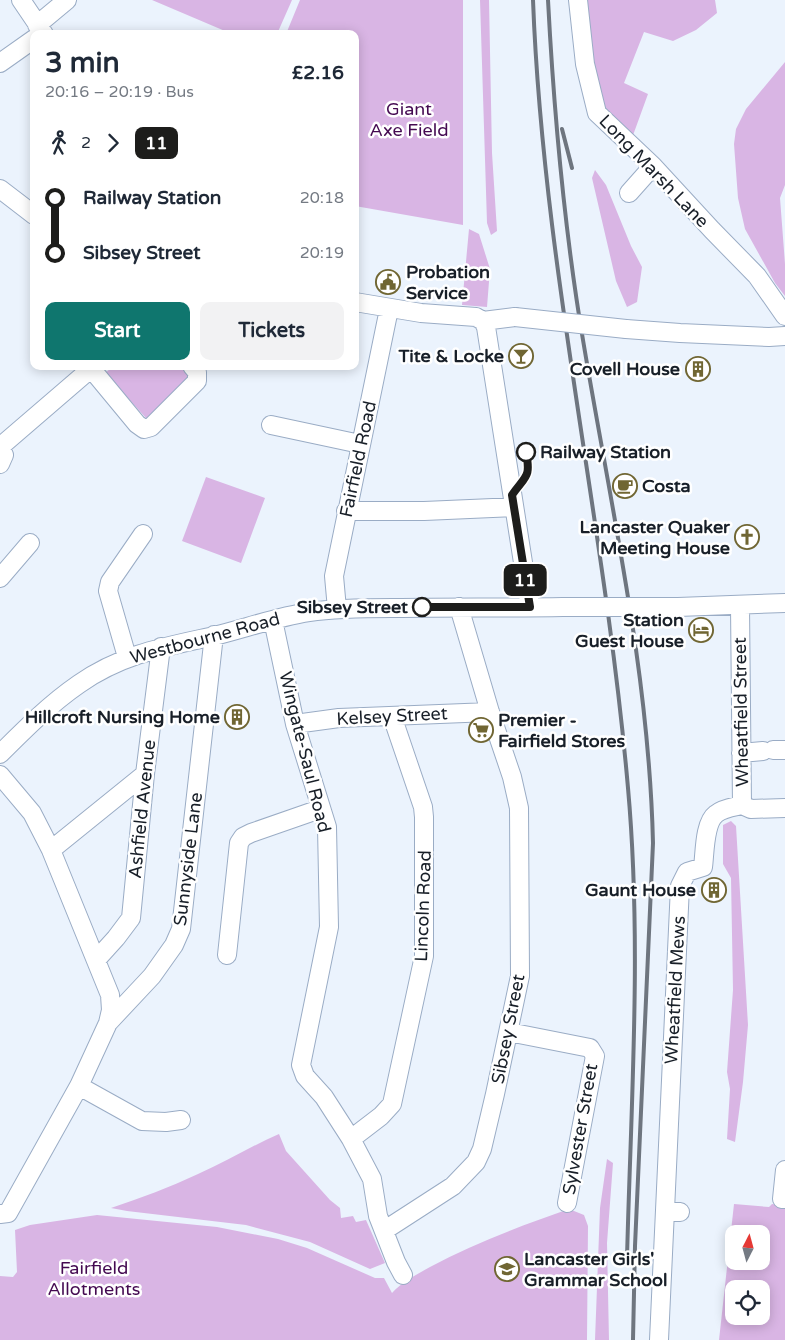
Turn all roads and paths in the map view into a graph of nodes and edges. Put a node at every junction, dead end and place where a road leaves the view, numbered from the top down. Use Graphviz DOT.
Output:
graph roads {
  1 [pos="20,0"];
  2 [pos="67,0"];
  3 [pos="578,0"];
  4 [pos="38,30"];
  5 [pos="42,30"];
  6 [pos="30,40"];
  7 [pos="0,63"];
  8 [pos="653,166"];
  9 [pos="0,189"];
  10 [pos="629,193"];
  11 [pos="30,212"];
  12 [pos="359,303"];
  13 [pos="390,309"];
  14 [pos="785,316"];
  15 [pos="483,321"];
  16 [pos="785,336"];
  17 [pos="88,370"];
  18 [pos="93,370"];
  19 [pos="195,370"];
  20 [pos="271,425"];
  21 [pos="360,444"];
  22 [pos="0,447"];
  23 [pos="0,464"];
  24 [pos="514,507"];
  25 [pos="346,511"];
  26 [pos="143,534"];
  27 [pos="30,543"];
  28 [pos="0,578"];
  29 [pos="785,603"];
  30 [pos="740,606"];
  31 [pos="460,607"];
  32 [pos="530,607"];
  33 [pos="337,609"];
  34 [pos="273,620"];
  35 [pos="214,635"];
  36 [pos="162,647"];
  37 [pos="127,657"];
  38 [pos="490,712"];
  39 [pos="392,716"];
  40 [pos="295,724"];
  41 [pos="774,751"];
  42 [pos="741,752"];
  43 [pos="0,754"];
  44 [pos="145,774"];
  45 [pos="0,775"];
  46 [pos="742,805"];
  47 [pos="320,808"];
  48 [pos="785,808"];
  49 [pos="51,850"];
  50 [pos="228,955"];
  51 [pos="96,959"];
  52 [pos="108,1023"];
  53 [pos="509,1032"];
  54 [pos="79,1086"];
  55 [pos="181,1120"];
  56 [pos="351,1139"];
  57 [pos="785,1170"];
  58 [pos="785,1199"];
  59 [pos="567,1203"];
  60 [pos="4,1214"];
  61 [pos="385,1230"];
  62 [pos="403,1275"];
  63 [pos="659,1340"];
  1 -- 4 [label="street"];
  2 -- 5 [label="street"];
  3 -- 8 [label="street, Long Marsh Lane"];
  6 -- 7 [label="street"];
  8 -- 10 [label="street"];
  8 -- 14 [label="street, Long Marsh Lane"];
  9 -- 11 [label="street"];
  12 -- 13 [label="street"];
  13 -- 15 [label="street"];
  13 -- 21 [label="street, Fairfield Road"];
  15 -- 16 [label="street, bridge"];
  15 -- 24 [label="street"];
  17 -- 22 [label="street"];
  18 -- 19 [label="street"];
  20 -- 21 [label="street"];
  21 -- 25 [label="street, Fairfield Road"];
  22 -- 23 [label="street"];
  24 -- 25 [label="street"];
  24 -- 32 [label="street"];
  25 -- 33 [label="street, Fairfield Road"];
  26 -- 37 [label="street"];
  27 -- 28 [label="street"];
  29 -- 30 [label="street, Westbourne Road"];
  30 -- 32 [label="street, Westbourne Road, bridge"];
  30 -- 42 [label="street, Wheatfield Street"];
  31 -- 32 [label="street, Westbourne Road"];
  31 -- 33 [label="street, Westbourne Road"];
  31 -- 38 [label="street, Sibsey Street"];
  33 -- 34 [label="street, Westbourne Road"];
  34 -- 35 [label="street, Westbourne Road"];
  34 -- 40 [label="street, Wingate-Saul Road"];
  35 -- 36 [label="street, Westbourne Road"];
  35 -- 52 [label="street, Sunnyside Lane"];
  36 -- 37 [label="street, Westbourne Road"];
  36 -- 44 [label="street, Ashfield Avenue"];
  37 -- 43 [label="street, Westbourne Road"];
  38 -- 39 [label="street, Kelsey Street"];
  38 -- 53 [label="street, Sibsey Street"];
  39 -- 40 [label="street, Kelsey Street"];
  39 -- 56 [label="street, Lincoln Road"];
  40 -- 47 [label="street, Wingate-Saul Road"];
  41 -- 42 [label="street"];
  42 -- 46 [label="street, Wheatfield Street"];
  44 -- 49 [label="street"];
  44 -- 51 [label="street, Ashfield Avenue"];
  45 -- 49 [label="street"];
  46 -- 48 [label="street, Wheatfield Street"];
  46 -- 63 [label="street, Wheatfield Mews"];
  47 -- 50 [label="street"];
  47 -- 56 [label="street, Wingate-Saul Road"];
  49 -- 51 [label="street"];
  51 -- 52 [label="street"];
  52 -- 54 [label="street, Sunnyside Lane"];
  53 -- 59 [label="street, Sylvester Street"];
  53 -- 61 [label="street, Sibsey Street"];
  54 -- 55 [label="street"];
  54 -- 60 [label="street, Sunnyside Lane"];
  56 -- 61 [label="street, Wingate-Saul Road"];
  57 -- 58 [label="street"];
  61 -- 62 [label="street, Wingate-Saul Road"];
}
